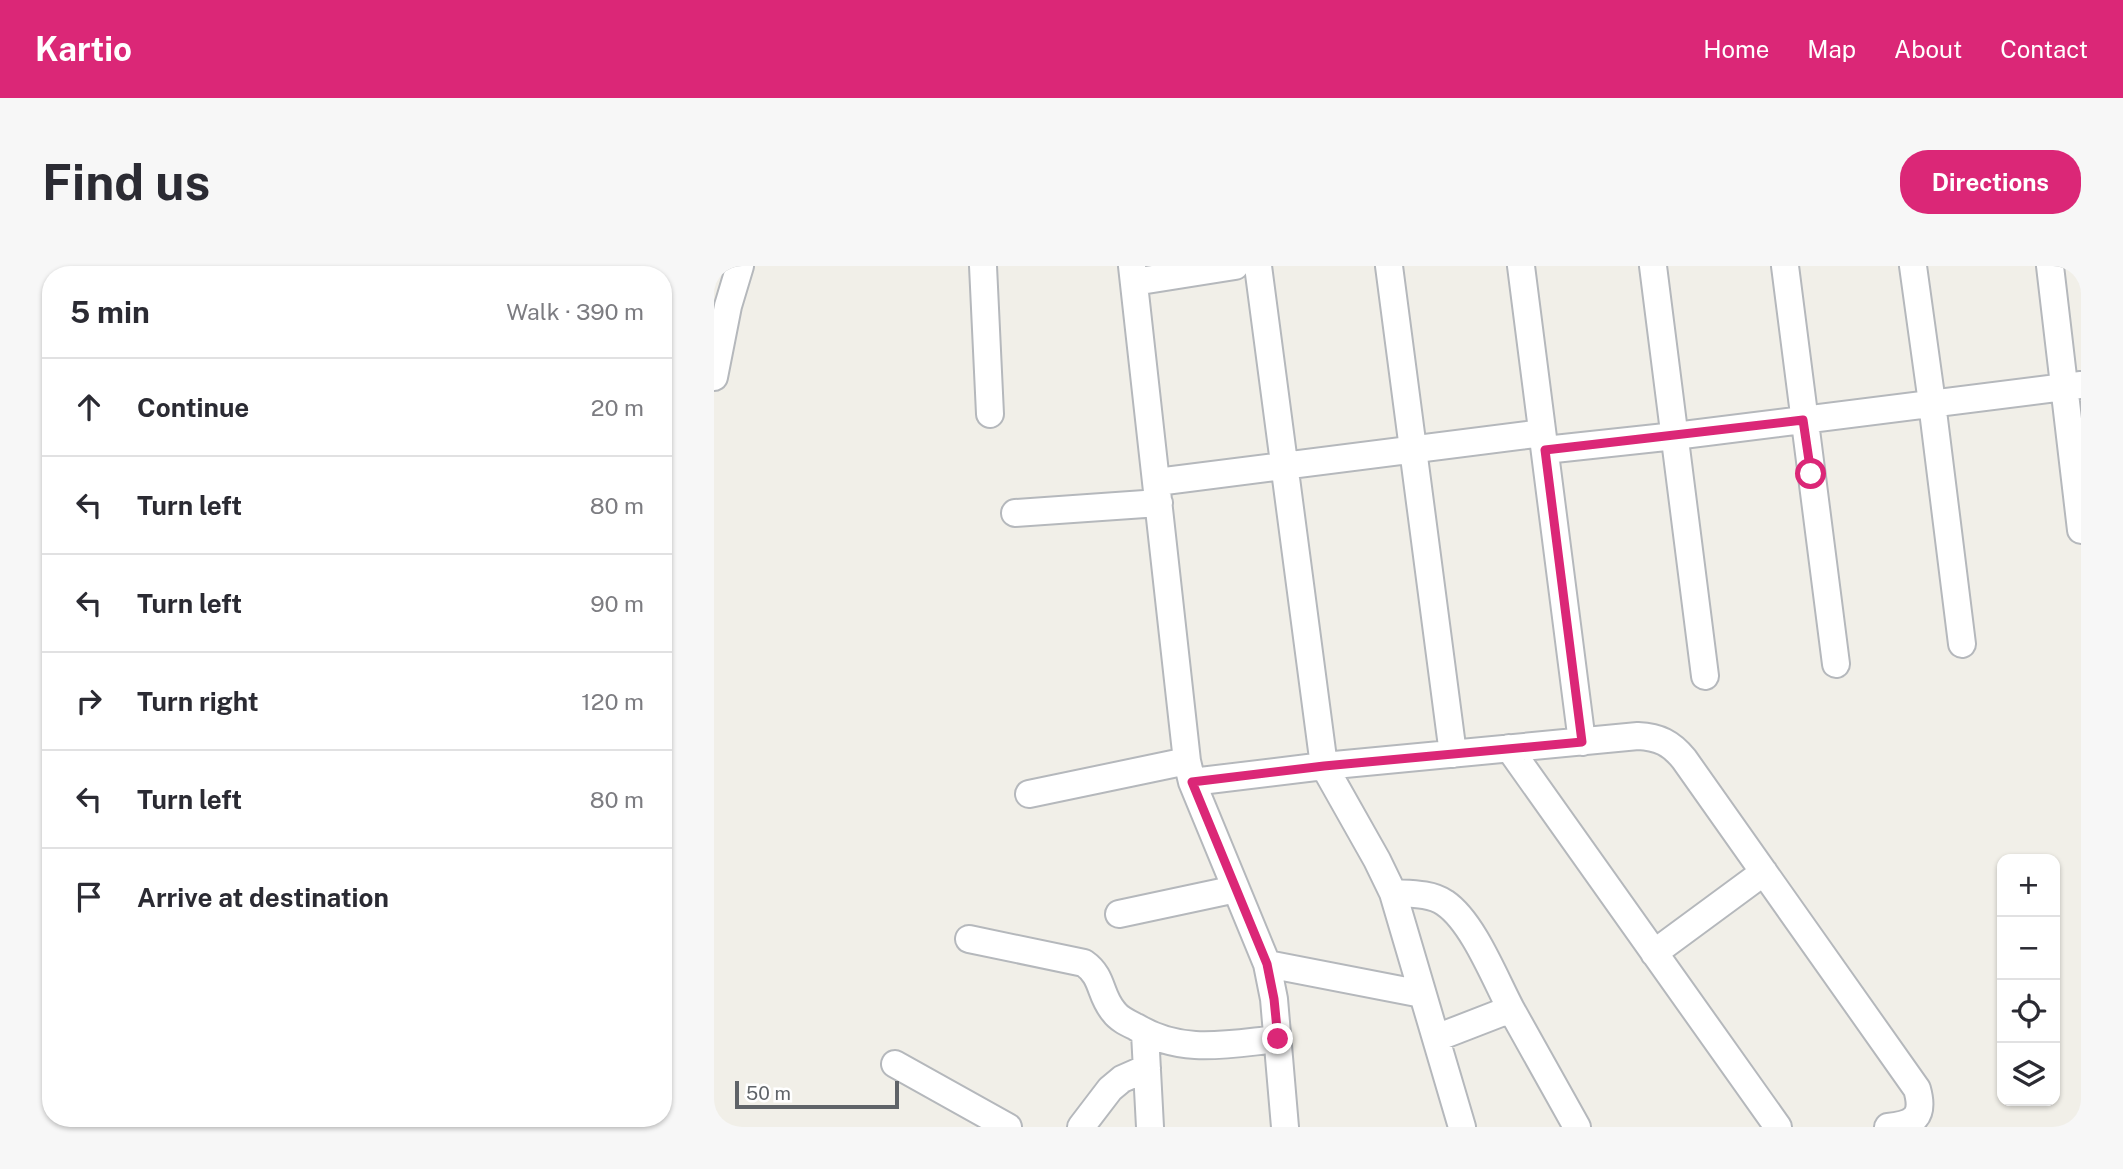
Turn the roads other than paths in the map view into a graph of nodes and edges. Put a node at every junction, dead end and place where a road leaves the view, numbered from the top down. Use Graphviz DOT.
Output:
graph roads {
  1 [pos="740,266"];
  2 [pos="983,266"];
  3 [pos="1235,266"];
  4 [pos="1258,266"];
  5 [pos="1365,266"];
  6 [pos="1521,266"];
  7 [pos="1653,266"];
  8 [pos="1785,266"];
  9 [pos="1913,266"];
  10 [pos="2050,266"];
  11 [pos="1390,272"];
  12 [pos="1133,274"];
  13 [pos="721,305"];
  14 [pos="714,377"];
  15 [pos="2073,386"];
  16 [pos="1933,403"];
  17 [pos="990,414"];
  18 [pos="1803,420"];
  19 [pos="1675,436"];
  20 [pos="1544,442"];
  21 [pos="1413,449"];
  22 [pos="1284,465"];
  23 [pos="1158,493"];
  24 [pos="1015,513"];
  25 [pos="2081,530"];
  26 [pos="1962,644"];
  27 [pos="1836,664"];
  28 [pos="1705,676"];
  29 [pos="1582,742"];
  30 [pos="1509,748"];
  31 [pos="1453,754"];
  32 [pos="1324,766"];
  33 [pos="1189,771"];
  34 [pos="1029,794"];
  35 [pos="1764,872"];
  36 [pos="1236,889"];
  37 [pos="1393,893"];
  38 [pos="1119,914"];
  39 [pos="969,939"];
  40 [pos="1654,953"];
  41 [pos="1267,964"];
  42 [pos="1422,994"];
  43 [pos="1511,1009"];
  44 [pos="1145,1033"];
  45 [pos="1436,1038"];
  46 [pos="1278,1039"];
  47 [pos="895,1064"];
  48 [pos="1147,1068"];
  49 [pos="1008,1127"];
  50 [pos="1081,1127"];
  51 [pos="1150,1127"];
  52 [pos="1285,1127"];
  53 [pos="1462,1127"];
  54 [pos="1577,1127"];
  55 [pos="1778,1127"];
  56 [pos="1888,1127"];
  1 -- 13 [label="street"];
  2 -- 17 [label="street"];
  3 -- 12 [label="street"];
  4 -- 22 [label="street"];
  5 -- 11 [label="street"];
  6 -- 20 [label="street"];
  7 -- 19 [label="street"];
  8 -- 18 [label="street"];
  9 -- 16 [label="street"];
  10 -- 15 [label="street"];
  11 -- 21 [label="street"];
  12 -- 23 [label="street"];
  13 -- 14 [label="street"];
  15 -- 16 [label="street"];
  15 -- 25 [label="street"];
  16 -- 18 [label="street"];
  16 -- 26 [label="street"];
  18 -- 19 [label="street"];
  18 -- 27 [label="street"];
  19 -- 20 [label="street"];
  19 -- 28 [label="street"];
  20 -- 21 [label="street"];
  20 -- 29 [label="street"];
  21 -- 22 [label="street"];
  21 -- 31 [label="street"];
  22 -- 23 [label="street"];
  22 -- 32 [label="street"];
  23 -- 24 [label="street"];
  23 -- 33 [label="street"];
  29 -- 30 [label="street"];
  29 -- 35 [label="street"];
  30 -- 31 [label="street"];
  30 -- 40 [label="street"];
  31 -- 32 [label="street"];
  32 -- 33 [label="street"];
  32 -- 37 [label="street"];
  33 -- 34 [label="street"];
  33 -- 36 [label="street"];
  35 -- 40 [label="street"];
  35 -- 56 [label="street"];
  36 -- 38 [label="street"];
  36 -- 41 [label="street"];
  37 -- 42 [label="street"];
  37 -- 43 [label="street"];
  39 -- 44 [label="street"];
  40 -- 55 [label="street"];
  41 -- 42 [label="street"];
  41 -- 46 [label="street"];
  42 -- 45 [label="street"];
  43 -- 45 [label="street"];
  43 -- 54 [label="street"];
  44 -- 46 [label="street"];
  44 -- 48 [label="street"];
  45 -- 53 [label="street"];
  46 -- 52 [label="street"];
  47 -- 49 [label="street"];
  48 -- 50 [label="street"];
  48 -- 51 [label="street"];
}
